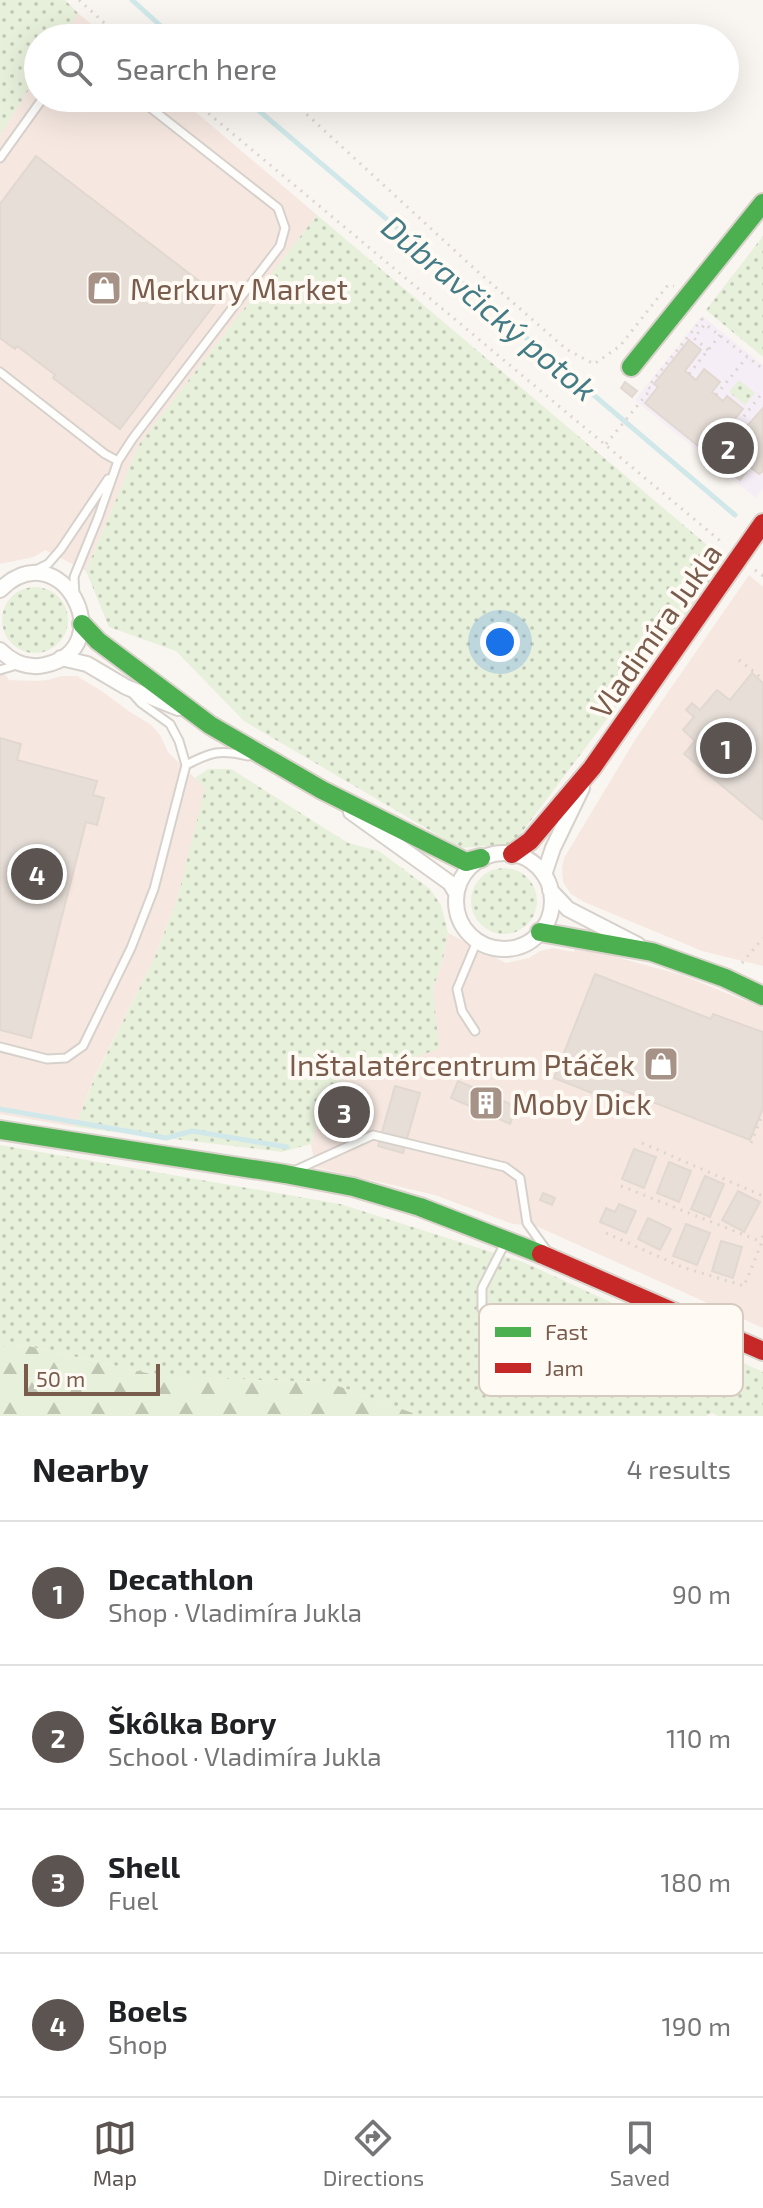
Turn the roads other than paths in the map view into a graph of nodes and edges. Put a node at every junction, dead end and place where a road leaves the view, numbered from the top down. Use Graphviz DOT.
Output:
graph roads {
  1 [pos="33,112"];
  2 [pos="156,112"];
  3 [pos="0,158"];
  4 [pos="763,203"];
  5 [pos="631,367"];
  6 [pos="0,372"];
  7 [pos="118,461"];
  8 [pos="114,471"];
  9 [pos="763,523"];
  10 [pos="15,577"];
  11 [pos="0,590"];
  12 [pos="76,597"];
  13 [pos="82,624"];
  14 [pos="0,650"];
  15 [pos="61,658"];
  16 [pos="21,664"];
  17 [pos="0,670"];
  18 [pos="126,687"];
  19 [pos="199,717"];
  20 [pos="277,764"];
  21 [pos="186,765"];
  22 [pos="592,768"];
  23 [pos="322,790"];
  24 [pos="512,854"];
  25 [pos="481,858"];
  26 [pos="547,883"];
  27 [pos="456,893"];
  28 [pos="540,932"];
  29 [pos="477,941"];
  30 [pos="652,952"];
  31 [pos="725,978"];
  32 [pos="763,985"];
  33 [pos="763,996"];
  34 [pos="475,1031"];
  35 [pos="0,1047"];
  36 [pos="0,1130"];
  37 [pos="285,1174"];
  38 [pos="506,1239"];
  39 [pos="550,1257"];
  40 [pos="482,1304"];
  41 [pos="656,1304"];
  42 [pos="743,1342"];
  43 [pos="763,1351"];
  1 -- 3 [label="lane"];
  2 -- 7 [label="lane"];
  4 -- 5 [label="street"];
  6 -- 7 [label="lane"];
  7 -- 8 [label="lane"];
  8 -- 10 [label="lane"];
  8 -- 12 [label="lane"];
  9 -- 22 [label="street, Vladimíra Jukla"];
  10 -- 11 [label="street"];
  10 -- 12 [label="street"];
  12 -- 13 [label="street"];
  13 -- 15 [label="street"];
  13 -- 19 [label="street"];
  14 -- 16 [label="street"];
  15 -- 16 [label="street"];
  15 -- 18 [label="street"];
  16 -- 17 [label="lane"];
  18 -- 19 [label="street"];
  18 -- 21 [label="lane"];
  19 -- 20 [label="street"];
  20 -- 21 [label="lane"];
  20 -- 23 [label="street"];
  21 -- 35 [label="lane"];
  22 -- 24 [label="street, Vladimíra Jukla"];
  22 -- 26 [label="street, Vladimíra Jukla"];
  23 -- 25 [label="street"];
  23 -- 27 [label="street"];
  24 -- 25 [label="street"];
  24 -- 26 [label="street"];
  25 -- 27 [label="street"];
  26 -- 28 [label="street"];
  26 -- 30 [label="street"];
  27 -- 29 [label="street"];
  28 -- 29 [label="street"];
  28 -- 30 [label="street"];
  29 -- 34 [label="lane"];
  30 -- 31 [label="street"];
  31 -- 32 [label="street"];
  31 -- 33 [label="street"];
  36 -- 37 [label="street"];
  37 -- 38 [label="street"];
  37 -- 39 [label="lane"];
  38 -- 39 [label="street"];
  38 -- 40 [label="lane"];
  39 -- 41 [label="street"];
  42 -- 43 [label="street"];
}
